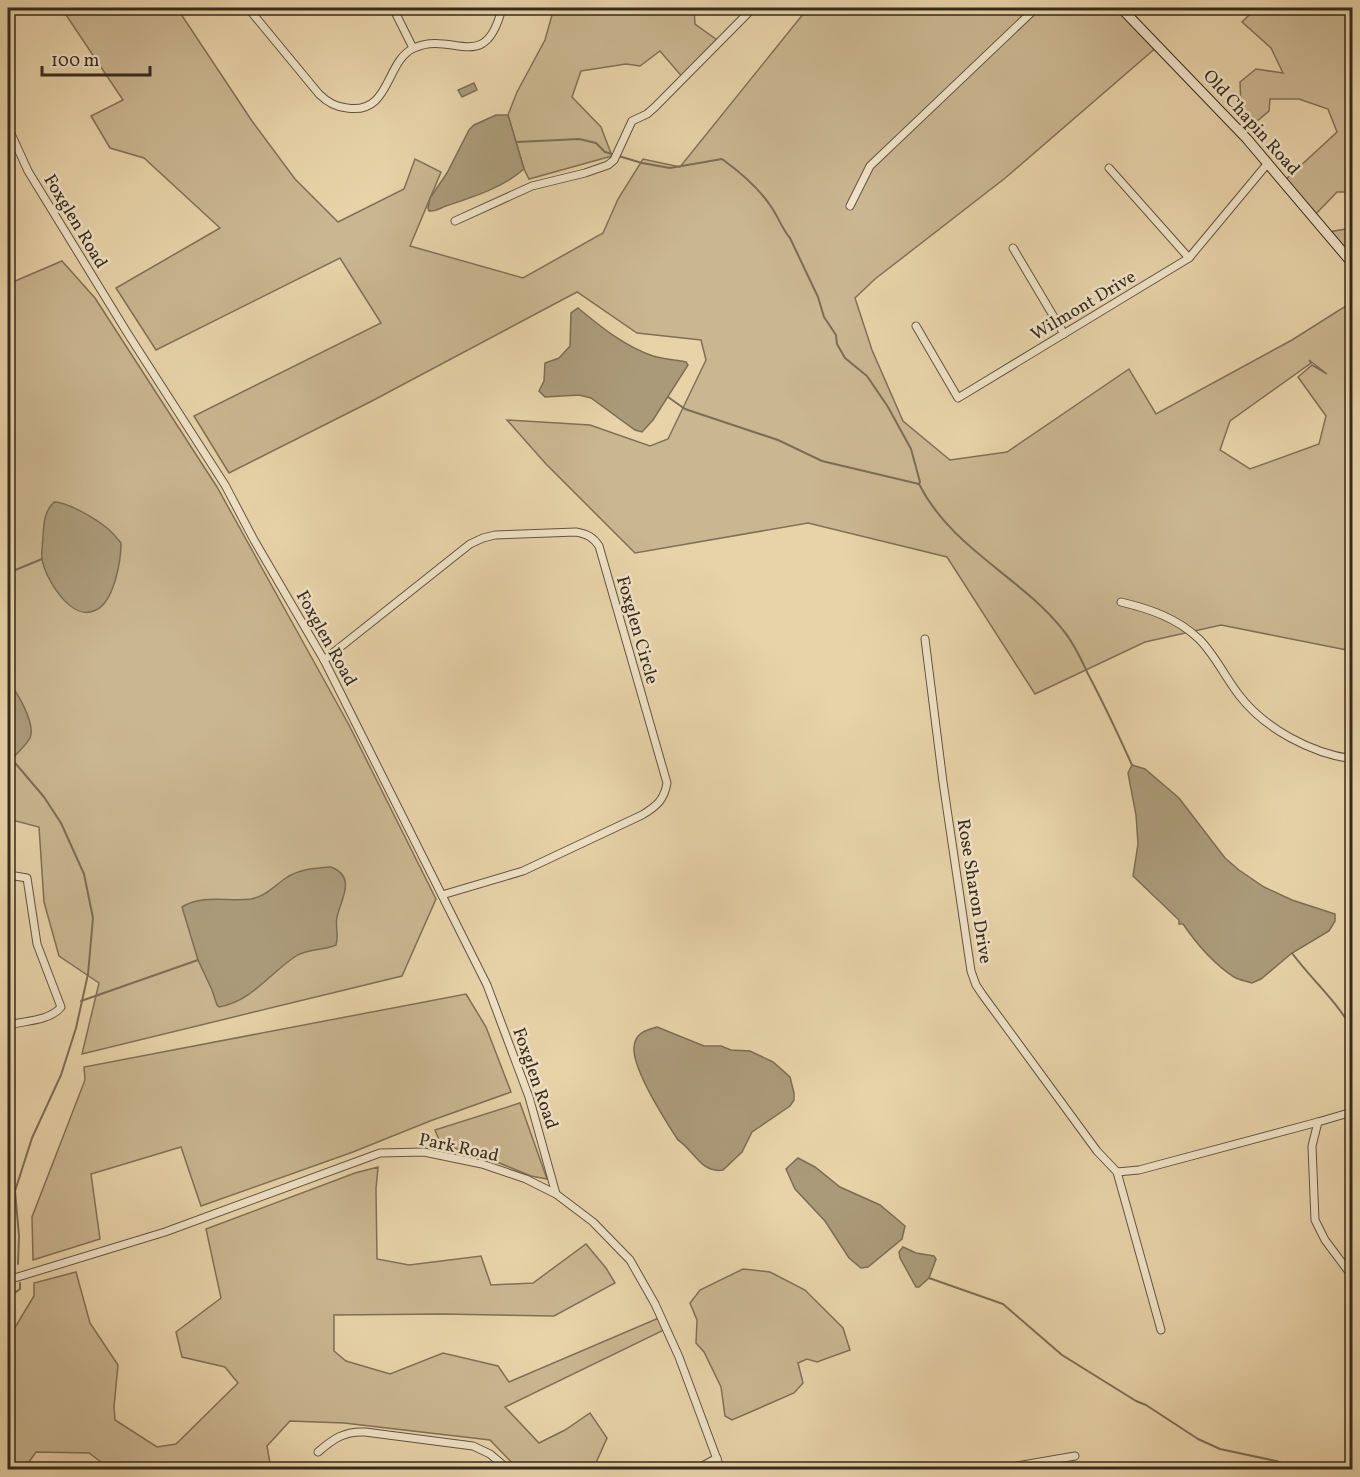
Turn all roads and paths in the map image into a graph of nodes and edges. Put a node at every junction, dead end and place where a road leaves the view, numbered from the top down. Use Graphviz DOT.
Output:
graph roads {
  1 [pos="248,8"];
  2 [pos="393,8"];
  3 [pos="501,8"];
  4 [pos="753,8"];
  5 [pos="1036,8"];
  6 [pos="1121,8"];
  7 [pos="413,48"];
  8 [pos="8,127"];
  9 [pos="1268,163"];
  10 [pos="1109,168"];
  11 [pos="850,206"];
  12 [pos="455,220"];
  13 [pos="1013,248"];
  14 [pos="1190,258"];
  15 [pos="1353,263"];
  16 [pos="916,326"];
  17 [pos="1064,334"];
  18 [pos="1121,602"];
  19 [pos="925,639"];
  20 [pos="324,660"];
  21 [pos="1353,759"];
  22 [pos="8,878"];
  23 [pos="442,895"];
  24 [pos="8,1025"];
  25 [pos="1353,1112"];
  26 [pos="1318,1122"];
  27 [pos="1118,1172"];
  28 [pos="556,1194"];
  29 [pos="1353,1276"];
  30 [pos="8,1280"];
  31 [pos="1161,1330"];
  32 [pos="318,1452"];
  33 [pos="1075,1456"];
  34 [pos="717,1458"];
  35 [pos="509,1470"];
  36 [pos="695,1470"];
  37 [pos="721,1470"];
  38 [pos="993,1470"];
  1 -- 7 [label="street"];
  2 -- 7 [label="street"];
  3 -- 7 [label="street"];
  4 -- 12 [label="street"];
  5 -- 11 [label="street"];
  6 -- 9 [label="street, Old Chapin Road"];
  8 -- 20 [label="street, Foxglen Road"];
  9 -- 14 [label="street, Wilmont Drive"];
  9 -- 15 [label="street, Old Chapin Road"];
  10 -- 14 [label="street"];
  13 -- 17 [label="street"];
  14 -- 17 [label="street, Wilmont Drive"];
  16 -- 17 [label="street, Wilmont Drive"];
  18 -- 21 [label="street"];
  19 -- 27 [label="street, Rose Sharon Drive"];
  20 -- 23 [label="street, Foxglen Road"];
  20 -- 23 [label="street, Foxglen Circle"];
  22 -- 24 [label="street"];
  23 -- 28 [label="street, Foxglen Road"];
  25 -- 26 [label="street"];
  26 -- 27 [label="street"];
  26 -- 29 [label="street"];
  27 -- 31 [label="street, Rose Sharon Drive"];
  28 -- 30 [label="street, Park Road"];
  28 -- 34 [label="street, Park Road"];
  32 -- 35 [label="street"];
  33 -- 38 [label="street"];
  34 -- 36 [label="street"];
  34 -- 37 [label="street, Park Road"];
}
